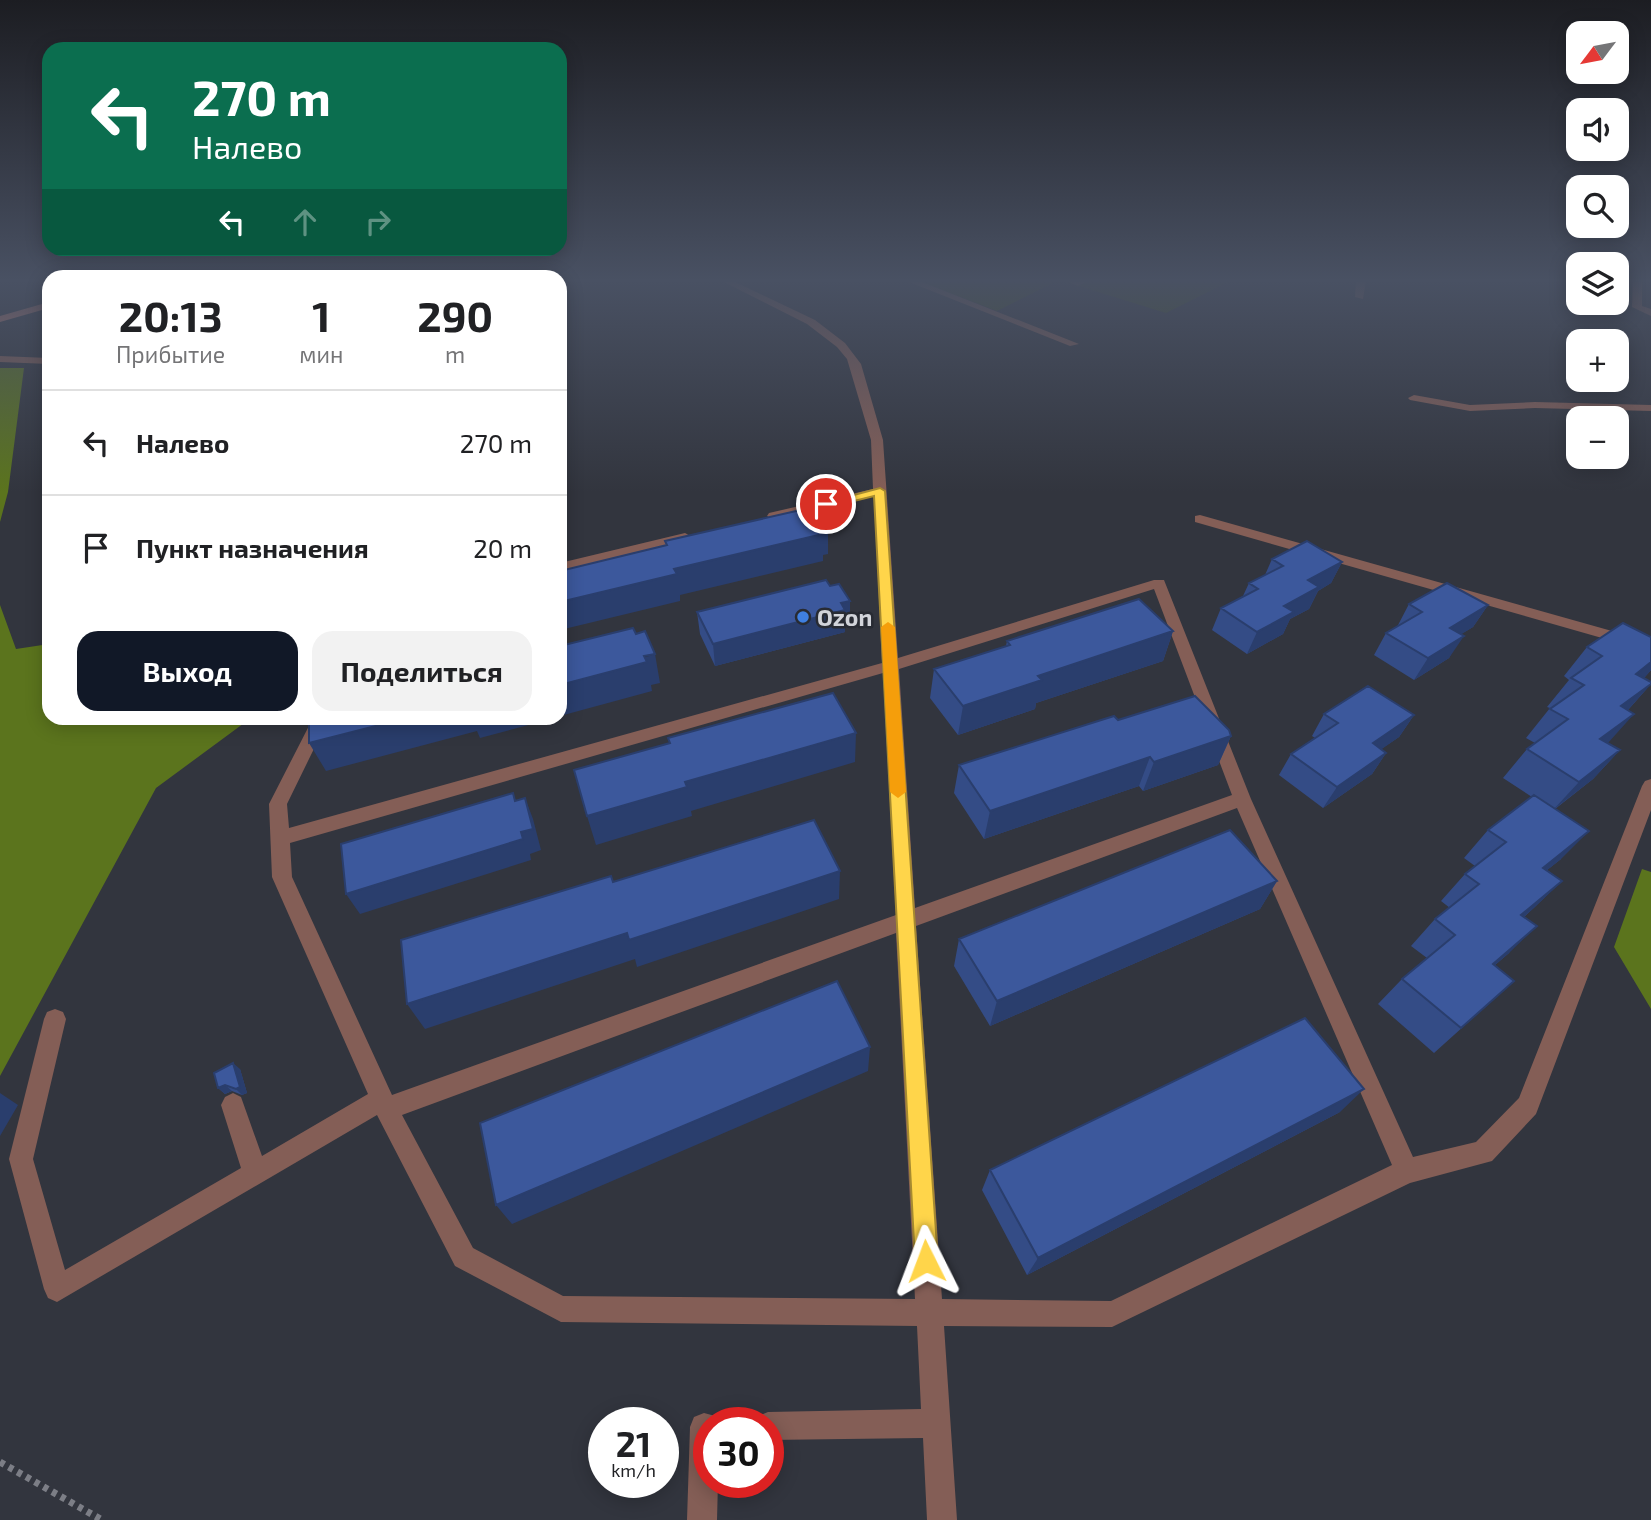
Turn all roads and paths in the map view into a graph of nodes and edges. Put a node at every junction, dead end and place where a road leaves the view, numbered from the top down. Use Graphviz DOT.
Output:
graph roads {
  1 [pos="845,351"];
  2 [pos="0,359"];
  3 [pos="42,361"];
  4 [pos="1414,398"];
  5 [pos="1651,408"];
  6 [pos="880,491"];
  7 [pos="1200,519"];
  8 [pos="760,520"];
  9 [pos="693,536"];
  10 [pos="567,565"];
  11 [pos="1651,647"];
  12 [pos="890,666"];
  13 [pos="318,725"];
  14 [pos="1651,786"];
  15 [pos="1242,799"];
  16 [pos="279,838"];
  17 [pos="906,922"];
  18 [pos="55,1019"];
  19 [pos="384,1104"];
  20 [pos="233,1105"];
  21 [pos="1407,1171"];
  22 [pos="255,1174"];
  23 [pos="930,1314"];
  24 [pos="936,1423"];
  25 [pos="784,1426"];
  26 [pos="0,1462"];
  27 [pos="702,1498"];
  28 [pos="102,1520"];
  29 [pos="702,1520"];
  30 [pos="942,1520"];
  1 -- 6 [label="street"];
  2 -- 3 [label="street"];
  4 -- 5 [label="street"];
  6 -- 8 [label="street"];
  6 -- 12 [label="street"];
  7 -- 11 [label="street"];
  9 -- 10 [label="street"];
  12 -- 15 [label="street"];
  12 -- 16 [label="street"];
  12 -- 17 [label="street"];
  13 -- 16 [label="street"];
  14 -- 21 [label="street"];
  15 -- 17 [label="street"];
  15 -- 21 [label="street"];
  16 -- 19 [label="street"];
  17 -- 19 [label="street"];
  17 -- 23 [label="street"];
  18 -- 22 [label="street"];
  19 -- 22 [label="street"];
  19 -- 23 [label="street"];
  20 -- 22 [label="street"];
  21 -- 23 [label="street"];
  23 -- 24 [label="street"];
  24 -- 25 [label="street"];
  24 -- 30 [label="street"];
  26 -- 28 [label="path"];
  27 -- 29 [label="street"];
}
